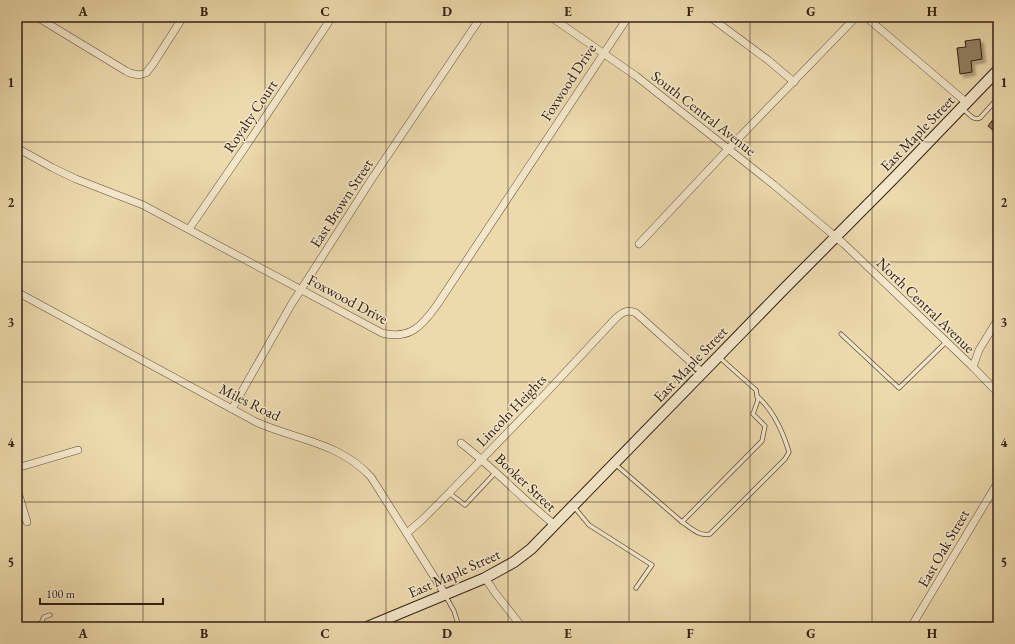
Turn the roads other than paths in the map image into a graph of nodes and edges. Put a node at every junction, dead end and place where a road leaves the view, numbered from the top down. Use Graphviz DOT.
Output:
graph roads {
  1 [pos="37,17"];
  2 [pos="183,17"];
  3 [pos="332,17"];
  4 [pos="481,17"];
  5 [pos="551,17"];
  6 [pos="628,17"];
  7 [pos="710,17"];
  8 [pos="856,17"];
  9 [pos="866,17"];
  10 [pos="603,52"];
  11 [pos="998,70"];
  12 [pos="994,81"];
  13 [pos="794,82"];
  14 [pos="998,98"];
  15 [pos="964,105"];
  16 [pos="17,148"];
  17 [pos="729,149"];
  18 [pos="189,229"];
  19 [pos="835,236"];
  20 [pos="639,244"];
  21 [pos="301,289"];
  22 [pos="17,292"];
  23 [pos="998,319"];
  24 [pos="841,334"];
  25 [pos="946,342"];
  26 [pos="718,357"];
  27 [pos="972,366"];
  28 [pos="703,373"];
  29 [pos="998,393"];
  30 [pos="758,396"];
  31 [pos="232,409"];
  32 [pos="461,443"];
  33 [pos="78,450"];
  34 [pos="482,459"];
  35 [pos="614,464"];
  36 [pos="17,468"];
  37 [pos="496,472"];
  38 [pos="998,482"];
  39 [pos="17,488"];
  40 [pos="449,493"];
  41 [pos="573,506"];
  42 [pos="27,522"];
  43 [pos="682,522"];
  44 [pos="555,525"];
  45 [pos="407,534"];
  46 [pos="485,578"];
  47 [pos="636,588"];
  48 [pos="445,594"];
  49 [pos="50,615"];
  50 [pos="39,627"];
  51 [pos="367,627"];
  52 [pos="459,627"];
  53 [pos="522,627"];
  54 [pos="911,627"];
  1 -- 2 [label="street"];
  3 -- 18 [label="street, Royalty Court"];
  4 -- 21 [label="street, East Brown Street"];
  5 -- 10 [label="street, South Central Avenue"];
  6 -- 10 [label="street, Foxwood Drive"];
  7 -- 13 [label="street"];
  8 -- 13 [label="street"];
  9 -- 15 [label="street"];
  10 -- 17 [label="street, South Central Avenue"];
  10 -- 21 [label="street, Foxwood Drive"];
  11 -- 12 [label="main road, East Maple Street"];
  12 -- 15 [label="main road, East Maple Street"];
  13 -- 17 [label="street"];
  14 -- 15 [label="lane"];
  15 -- 19 [label="main road, East Maple Street"];
  16 -- 18 [label="street, Foxwood Drive"];
  17 -- 19 [label="street, South Central Avenue"];
  17 -- 20 [label="street"];
  18 -- 21 [label="street, Foxwood Drive"];
  19 -- 25 [label="street, North Central Avenue"];
  19 -- 26 [label="main road, East Maple Street"];
  21 -- 31 [label="street, East Brown Street"];
  22 -- 31 [label="street, Miles Road"];
  23 -- 27 [label="street"];
  24 -- 25 [label="lane"];
  25 -- 27 [label="street, North Central Avenue"];
  26 -- 28 [label="main road, East Maple Street"];
  26 -- 30 [label="lane"];
  27 -- 29 [label="street, North Central Avenue"];
  28 -- 34 [label="street, Lincoln Heights"];
  28 -- 35 [label="main road, East Maple Street"];
  30 -- 43 [label="lane"];
  30 -- 43 [label="lane"];
  31 -- 45 [label="street, Miles Road"];
  32 -- 34 [label="street, Booker Street"];
  33 -- 36 [label="street"];
  34 -- 37 [label="street, Booker Street"];
  34 -- 40 [label="street, Lincoln Heights"];
  35 -- 41 [label="main road, East Maple Street"];
  35 -- 43 [label="lane"];
  37 -- 40 [label="lane"];
  37 -- 44 [label="street, Booker Street"];
  38 -- 54 [label="street, East Oak Street"];
  39 -- 42 [label="street"];
  40 -- 45 [label="street, Lincoln Heights"];
  41 -- 44 [label="main road, East Maple Street"];
  41 -- 47 [label="lane"];
  44 -- 46 [label="main road, East Maple Street"];
  45 -- 48 [label="street, Miles Road"];
  46 -- 48 [label="main road, East Maple Street"];
  46 -- 53 [label="street"];
  48 -- 51 [label="main road, East Maple Street"];
  48 -- 52 [label="lane"];
  49 -- 50 [label="lane"];
}
